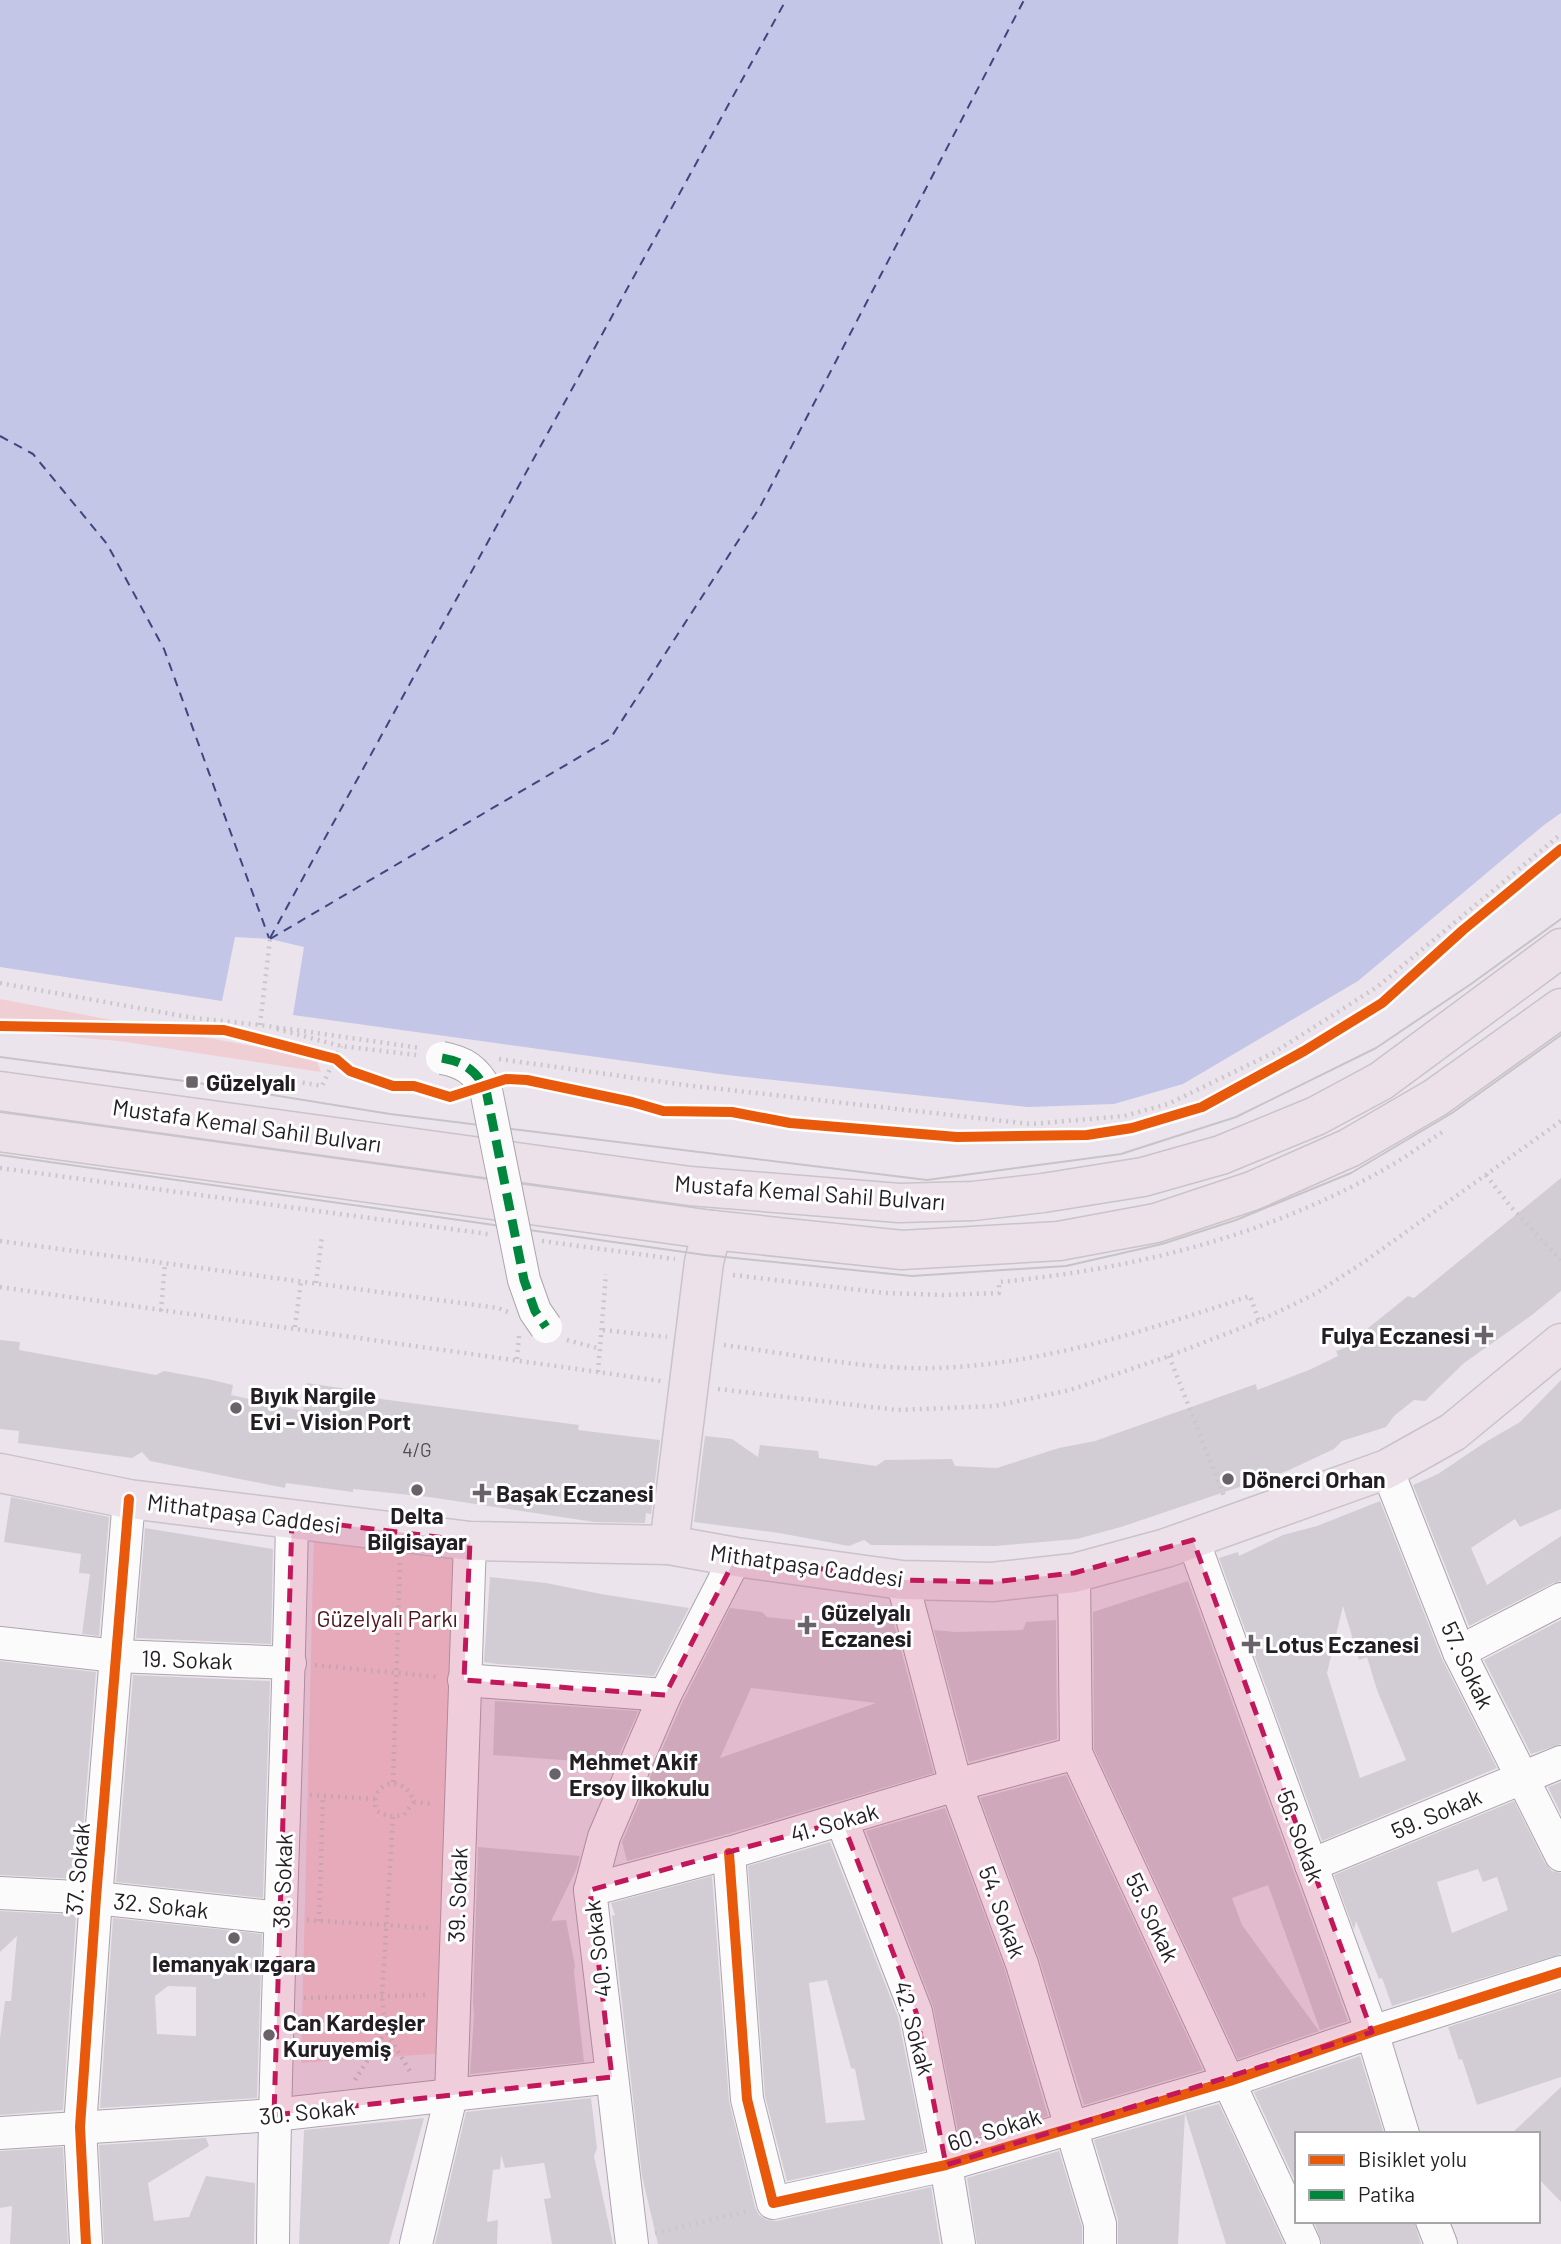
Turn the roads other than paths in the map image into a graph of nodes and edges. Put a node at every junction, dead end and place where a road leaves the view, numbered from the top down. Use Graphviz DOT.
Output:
graph roads {
  1 [pos="1561,948"];
  2 [pos="1561,1008"];
  3 [pos="433,1053"];
  4 [pos="0,1091"];
  5 [pos="0,1132"];
  6 [pos="708,1246"];
  7 [pos="533,1327"];
  8 [pos="1561,1343"];
  9 [pos="1387,1469"];
  10 [pos="0,1473"];
  11 [pos="129,1499"];
  12 [pos="292,1519"];
  13 [pos="1193,1540"];
  14 [pos="470,1542"];
  15 [pos="668,1545"];
  16 [pos="736,1558"];
  17 [pos="1074,1573"];
  18 [pos="902,1580"];
  19 [pos="1561,1599"];
  20 [pos="0,1643"];
  21 [pos="1459,1652"];
  22 [pos="116,1656"];
  23 [pos="290,1663"];
  24 [pos="464,1680"];
  25 [pos="665,1695"];
  26 [pos="1076,1753"];
  27 [pos="1561,1762"];
  28 [pos="1522,1778"];
  29 [pos="956,1785"];
  30 [pos="842,1821"];
  31 [pos="729,1853"];
  32 [pos="1561,1855"];
  33 [pos="1311,1865"];
  34 [pos="590,1890"];
  35 [pos="0,1894"];
  36 [pos="96,1898"];
  37 [pos="280,1918"];
  38 [pos="1561,1972"];
  39 [pos="1372,2032"];
  40 [pos="612,2077"];
  41 [pos="1230,2081"];
  42 [pos="438,2097"];
  43 [pos="274,2115"];
  44 [pos="80,2127"];
  45 [pos="1072,2127"];
  46 [pos="1402,2132"];
  47 [pos="0,2133"];
  48 [pos="946,2165"];
  49 [pos="1433,2223"];
  50 [pos="632,2242"];
  51 [pos="86,2244"];
  52 [pos="273,2244"];
  53 [pos="416,2244"];
  54 [pos="958,2244"];
  55 [pos="1100,2244"];
  56 [pos="1304,2244"];
  57 [pos="1441,2244"];
  1 -- 4 [label="main road, Mustafa Kemal Sahil Bulvarı"];
  2 -- 6 [label="main road, Mustafa Kemal Sahil Bulvarı"];
  3 -- 7 [label="street, bridge"];
  5 -- 6 [label="main road, Mustafa Kemal Sahil Bulvarı"];
  6 -- 15 [label="main road"];
  8 -- 9 [label="main road, Mithatpaşa Caddesi"];
  9 -- 13 [label="main road, Mithatpaşa Caddesi"];
  9 -- 21 [label="street, 57. Sokak"];
  10 -- 11 [label="main road, Mithatpaşa Caddesi"];
  11 -- 12 [label="main road, Mithatpaşa Caddesi"];
  11 -- 22 [label="street, 37. Sokak"];
  12 -- 14 [label="main road, Mithatpaşa Caddesi"];
  12 -- 23 [label="street, 38. Sokak"];
  13 -- 17 [label="main road, Mithatpaşa Caddesi"];
  13 -- 33 [label="street, 56. Sokak"];
  14 -- 15 [label="main road, Mithatpaşa Caddesi"];
  14 -- 24 [label="street, 39. Sokak"];
  15 -- 16 [label="main road, Mithatpaşa Caddesi"];
  16 -- 18 [label="main road, Mithatpaşa Caddesi"];
  16 -- 25 [label="street, 40. Sokak"];
  17 -- 18 [label="main road, Mithatpaşa Caddesi"];
  17 -- 26 [label="street, 55. Sokak"];
  18 -- 29 [label="street, 54. Sokak"];
  19 -- 21 [label="street"];
  20 -- 22 [label="street, 19. Sokak"];
  21 -- 28 [label="street, 57. Sokak"];
  22 -- 23 [label="street, 19. Sokak"];
  22 -- 36 [label="street, 37. Sokak"];
  23 -- 37 [label="street, 38. Sokak"];
  24 -- 25 [label="street"];
  24 -- 42 [label="street, 39. Sokak"];
  25 -- 34 [label="street, 40. Sokak"];
  26 -- 29 [label="street, 41. Sokak"];
  26 -- 41 [label="street, 55. Sokak"];
  27 -- 28 [label="street, 59. Sokak"];
  28 -- 32 [label="street, 57. Sokak"];
  28 -- 33 [label="street, 59. Sokak"];
  29 -- 30 [label="street, 41. Sokak"];
  29 -- 45 [label="street, 54. Sokak"];
  30 -- 31 [label="street, 41. Sokak"];
  30 -- 48 [label="street, 42. Sokak"];
  31 -- 34 [label="street, 41. Sokak"];
  31 -- 48 [label="street, 60. Sokak"];
  33 -- 39 [label="street, 56. Sokak"];
  34 -- 40 [label="street, 40. Sokak"];
  35 -- 36 [label="street, 32. Sokak"];
  36 -- 37 [label="street, 32. Sokak"];
  36 -- 44 [label="street, 37. Sokak"];
  37 -- 43 [label="street, 38. Sokak"];
  38 -- 39 [label="street, 60. Sokak"];
  39 -- 41 [label="street, 60. Sokak"];
  39 -- 46 [label="street, 56. Sokak"];
  40 -- 42 [label="street, 30. Sokak"];
  40 -- 50 [label="street, 40. Sokak"];
  41 -- 45 [label="street, 60. Sokak"];
  41 -- 56 [label="street, 55. Sokak"];
  42 -- 43 [label="street, 30. Sokak"];
  42 -- 53 [label="street, 39. Sokak"];
  43 -- 44 [label="street, 30. Sokak"];
  43 -- 52 [label="street, 38. Sokak"];
  44 -- 47 [label="street, 30. Sokak"];
  44 -- 51 [label="street, 37. Sokak"];
  45 -- 48 [label="street, 60. Sokak"];
  45 -- 55 [label="street, 54. Sokak"];
  48 -- 54 [label="street, 42. Sokak"];
  49 -- 57 [label="street"];
}
